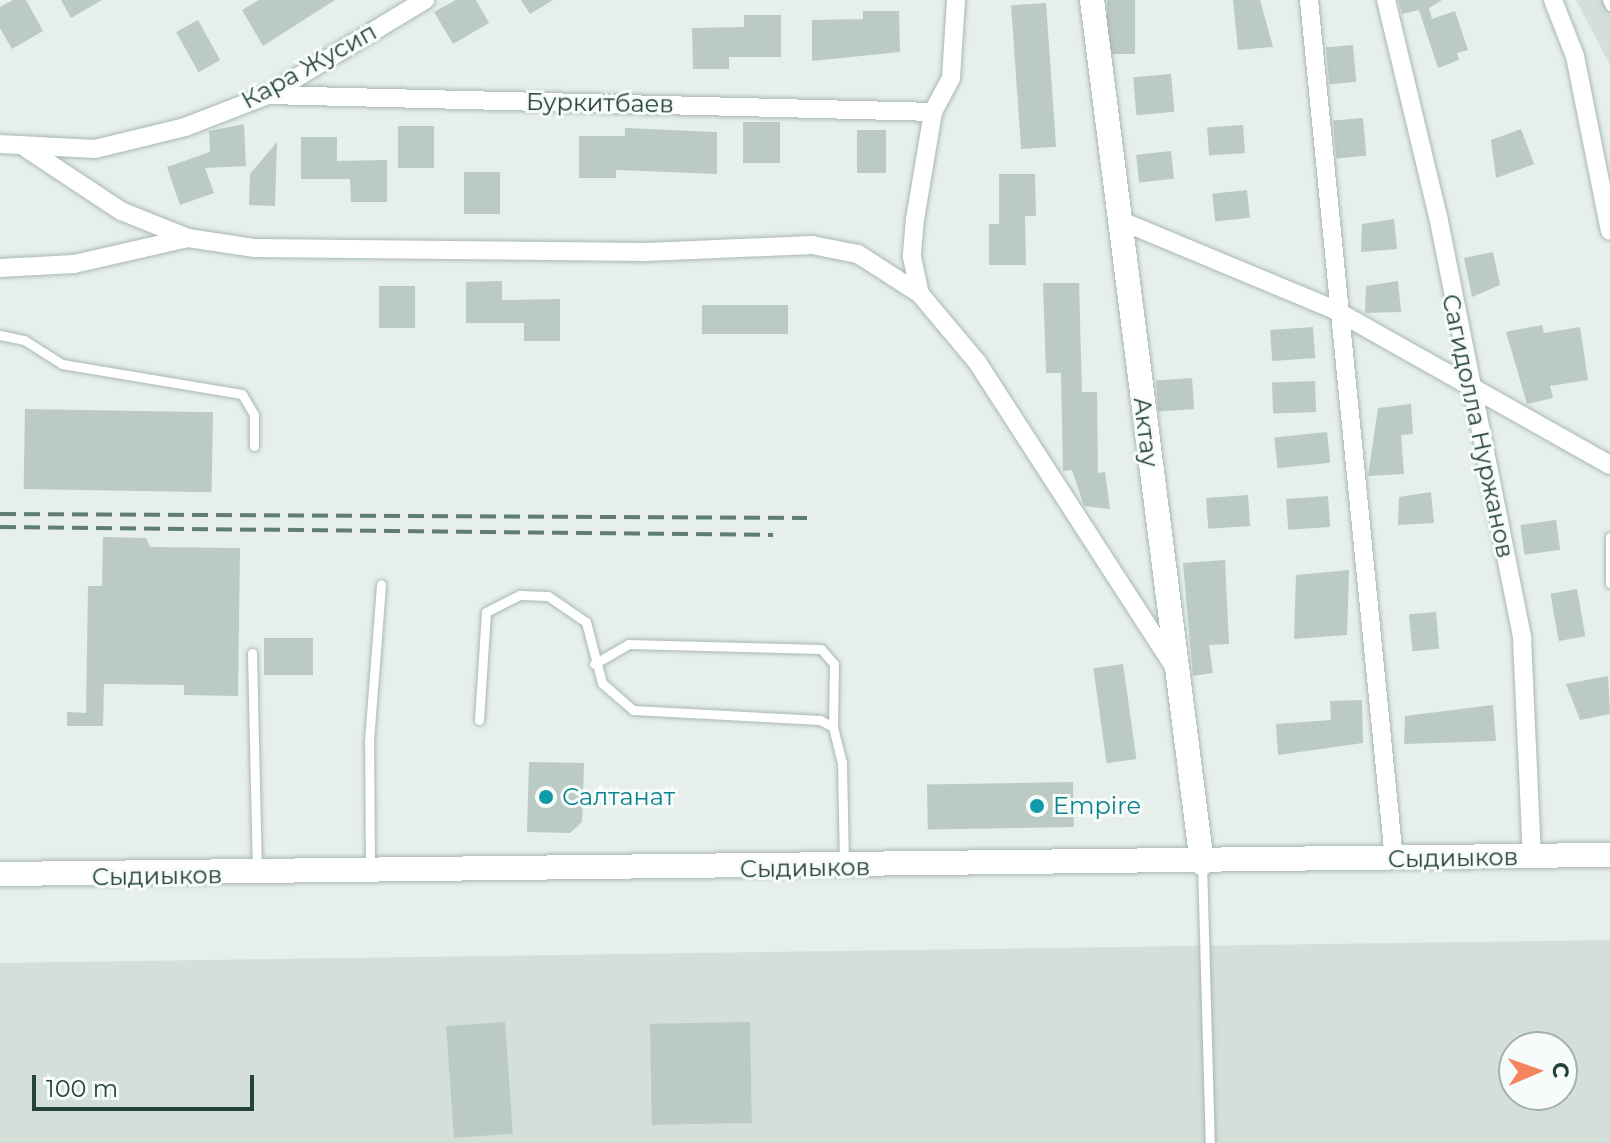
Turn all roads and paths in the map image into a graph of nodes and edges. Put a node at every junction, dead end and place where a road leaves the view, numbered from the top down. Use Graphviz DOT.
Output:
graph roads {
  1 [pos="425,0"];
  2 [pos="956,0"];
  3 [pos="1092,0"];
  4 [pos="1309,0"];
  5 [pos="1386,0"];
  6 [pos="1553,0"];
  7 [pos="1607,0"];
  8 [pos="1610,6"];
  9 [pos="268,95"];
  10 [pos="933,112"];
  11 [pos="0,144"];
  12 [pos="26,148"];
  13 [pos="1119,220"];
  14 [pos="1610,231"];
  15 [pos="188,238"];
  16 [pos="0,268"];
  17 [pos="920,294"];
  18 [pos="1335,310"];
  19 [pos="0,335"];
  20 [pos="1473,385"];
  21 [pos="254,446"];
  22 [pos="1610,465"];
  23 [pos="1610,537"];
  24 [pos="1610,583"];
  25 [pos="381,584"];
  26 [pos="252,653"];
  27 [pos="594,664"];
  28 [pos="1177,671"];
  29 [pos="479,720"];
  30 [pos="833,727"];
  31 [pos="1610,855"];
  32 [pos="1532,857"];
  33 [pos="1394,859"];
  34 [pos="1202,863"];
  35 [pos="844,867"];
  36 [pos="370,873"];
  37 [pos="0,874"];
  38 [pos="257,874"];
  39 [pos="1210,1143"];
  1 -- 9 [label="street, Кара Жусип"];
  2 -- 10 [label="street"];
  3 -- 13 [label="street, Актау"];
  4 -- 18 [label="street"];
  5 -- 20 [label="street, Сагидолла Нуржанов"];
  6 -- 14 [label="street"];
  7 -- 8 [label="lane"];
  9 -- 10 [label="street, Буркитбаев"];
  9 -- 12 [label="street, Кара Жусип"];
  10 -- 17 [label="street"];
  11 -- 12 [label="street, Кара Жусип"];
  12 -- 15 [label="street"];
  13 -- 18 [label="street"];
  13 -- 28 [label="street, Актау"];
  15 -- 16 [label="street"];
  15 -- 17 [label="street"];
  17 -- 28 [label="street"];
  18 -- 20 [label="street"];
  18 -- 33 [label="street"];
  19 -- 21 [label="lane"];
  20 -- 22 [label="street"];
  20 -- 32 [label="street, Сагидолла Нуржанов"];
  23 -- 24 [label="lane"];
  25 -- 36 [label="lane"];
  26 -- 38 [label="lane"];
  27 -- 29 [label="lane"];
  27 -- 30 [label="lane"];
  27 -- 30 [label="lane"];
  28 -- 34 [label="street, Актау"];
  30 -- 35 [label="lane"];
  31 -- 32 [label="street, Сыдиыков"];
  32 -- 33 [label="street, Сыдиыков"];
  33 -- 34 [label="street, Сыдиыков"];
  34 -- 35 [label="street, Сыдиыков"];
  34 -- 39 [label="lane"];
  35 -- 36 [label="street, Сыдиыков"];
  36 -- 38 [label="street, Сыдиыков"];
  37 -- 38 [label="street, Сыдиыков"];
}
